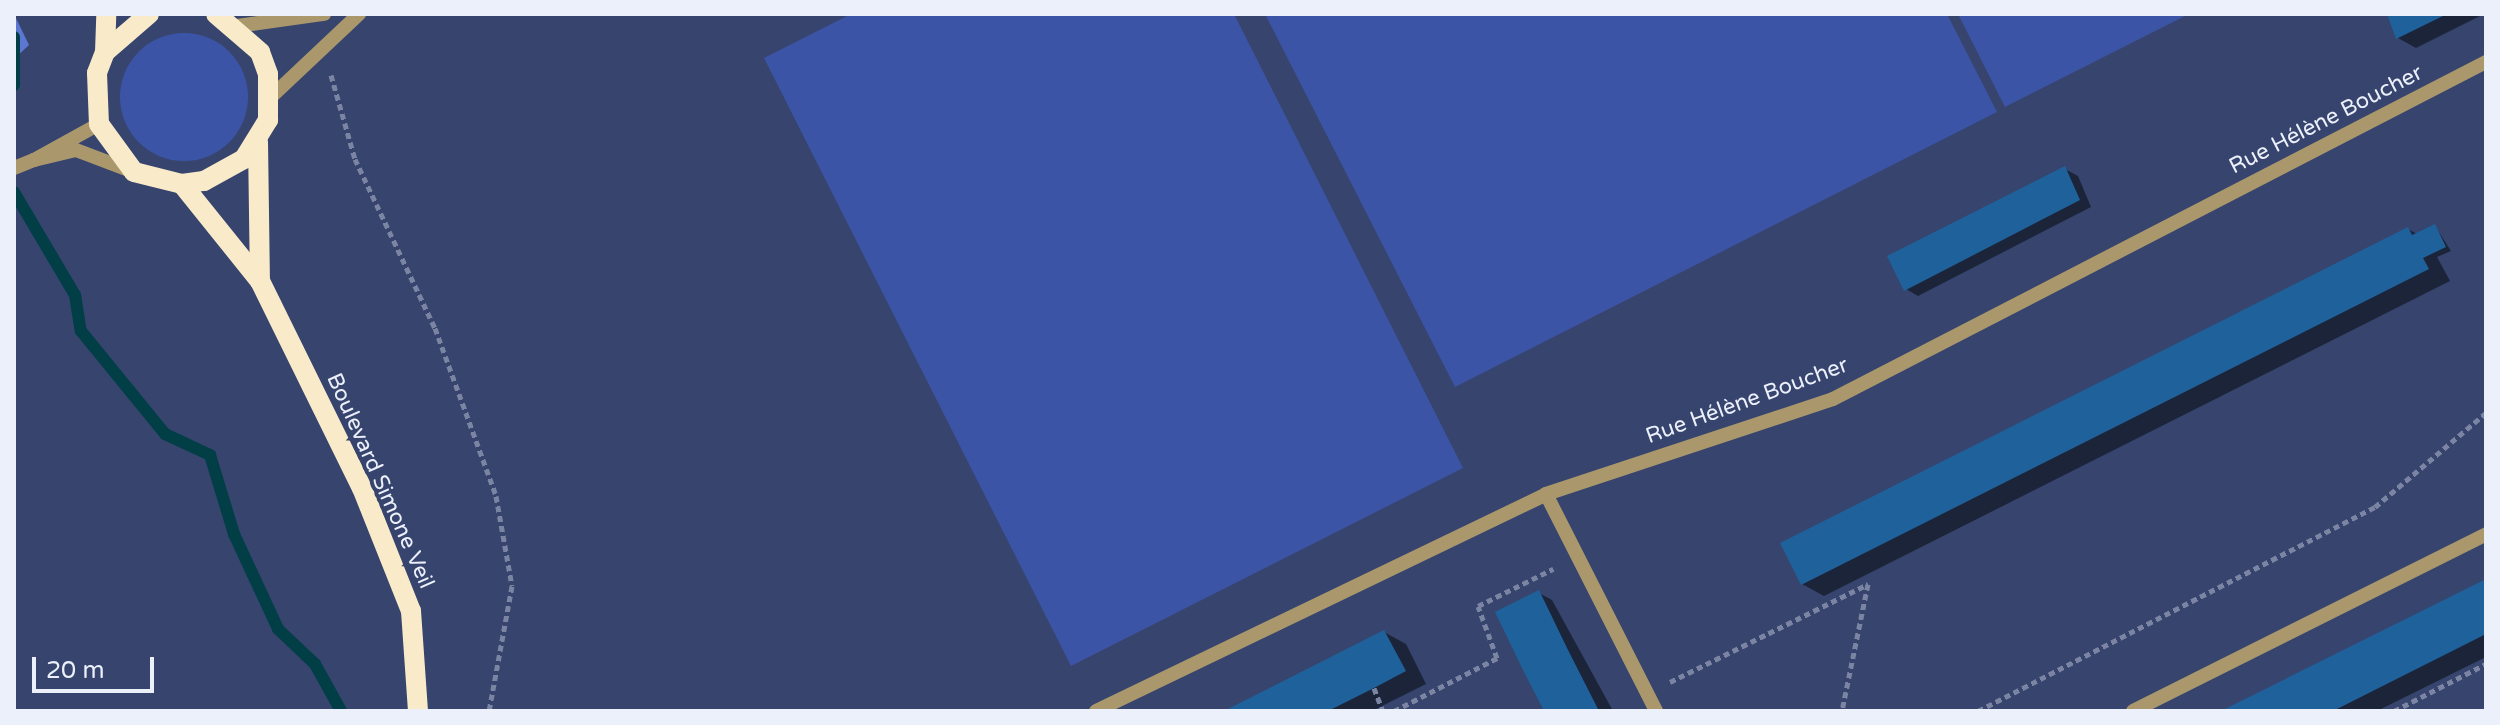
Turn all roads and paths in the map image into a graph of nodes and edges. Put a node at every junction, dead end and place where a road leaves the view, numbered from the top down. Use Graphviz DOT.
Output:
graph roads {
  1 [pos="106,14"];
  2 [pos="149,14"];
  3 [pos="216,14"];
  4 [pos="324,14"];
  5 [pos="359,14"];
  6 [pos="237,26"];
  7 [pos="105,52"];
  8 [pos="322,53"];
  9 [pos="2486,62"];
  10 [pos="271,97"];
  11 [pos="99,124"];
  12 [pos="258,142"];
  13 [pos="34,160"];
  14 [pos="14,168"];
  15 [pos="134,172"];
  16 [pos="182,184"];
  17 [pos="260,281"];
  18 [pos="2486,413"];
  19 [pos="1546,494"];
  20 [pos="2486,534"];
  21 [pos="1579,556"];
  22 [pos="2486,664"];
  23 [pos="1374,688"];
  24 [pos="1647,693"];
  25 [pos="418,711"];
  26 [pos="489,711"];
  27 [pos="1096,711"];
  28 [pos="1383,711"];
  29 [pos="1394,711"];
  30 [pos="1656,711"];
  31 [pos="1842,711"];
  32 [pos="1978,711"];
  33 [pos="2133,711"];
  34 [pos="2394,711"];
  1 -- 7 [label="main road"];
  2 -- 7 [label="main road"];
  3 -- 6 [label="main road"];
  4 -- 6 [label="street"];
  5 -- 8 [label="street"];
  6 -- 10 [label="main road"];
  7 -- 11 [label="main road"];
  8 -- 10 [label="street"];
  8 -- 26 [label="path"];
  9 -- 19 [label="street, Rue Hélène Boucher"];
  10 -- 12 [label="main road"];
  11 -- 13 [label="street"];
  11 -- 15 [label="main road"];
  12 -- 16 [label="main road"];
  12 -- 17 [label="main road, Boulevard Simone Veil"];
  13 -- 14 [label="street"];
  13 -- 15 [label="street"];
  15 -- 16 [label="main road"];
  16 -- 17 [label="main road, Boulevard Simone Veil"];
  17 -- 25 [label="main road, Boulevard Simone Veil"];
  18 -- 32 [label="path"];
  19 -- 21 [label="street"];
  19 -- 27 [label="street, Rue Hélène Boucher"];
  20 -- 33 [label="street"];
  21 -- 24 [label="street"];
  21 -- 29 [label="path"];
  22 -- 34 [label="path"];
  23 -- 28 [label="path"];
  24 -- 30 [label="street"];
  24 -- 31 [label="path"];
}
